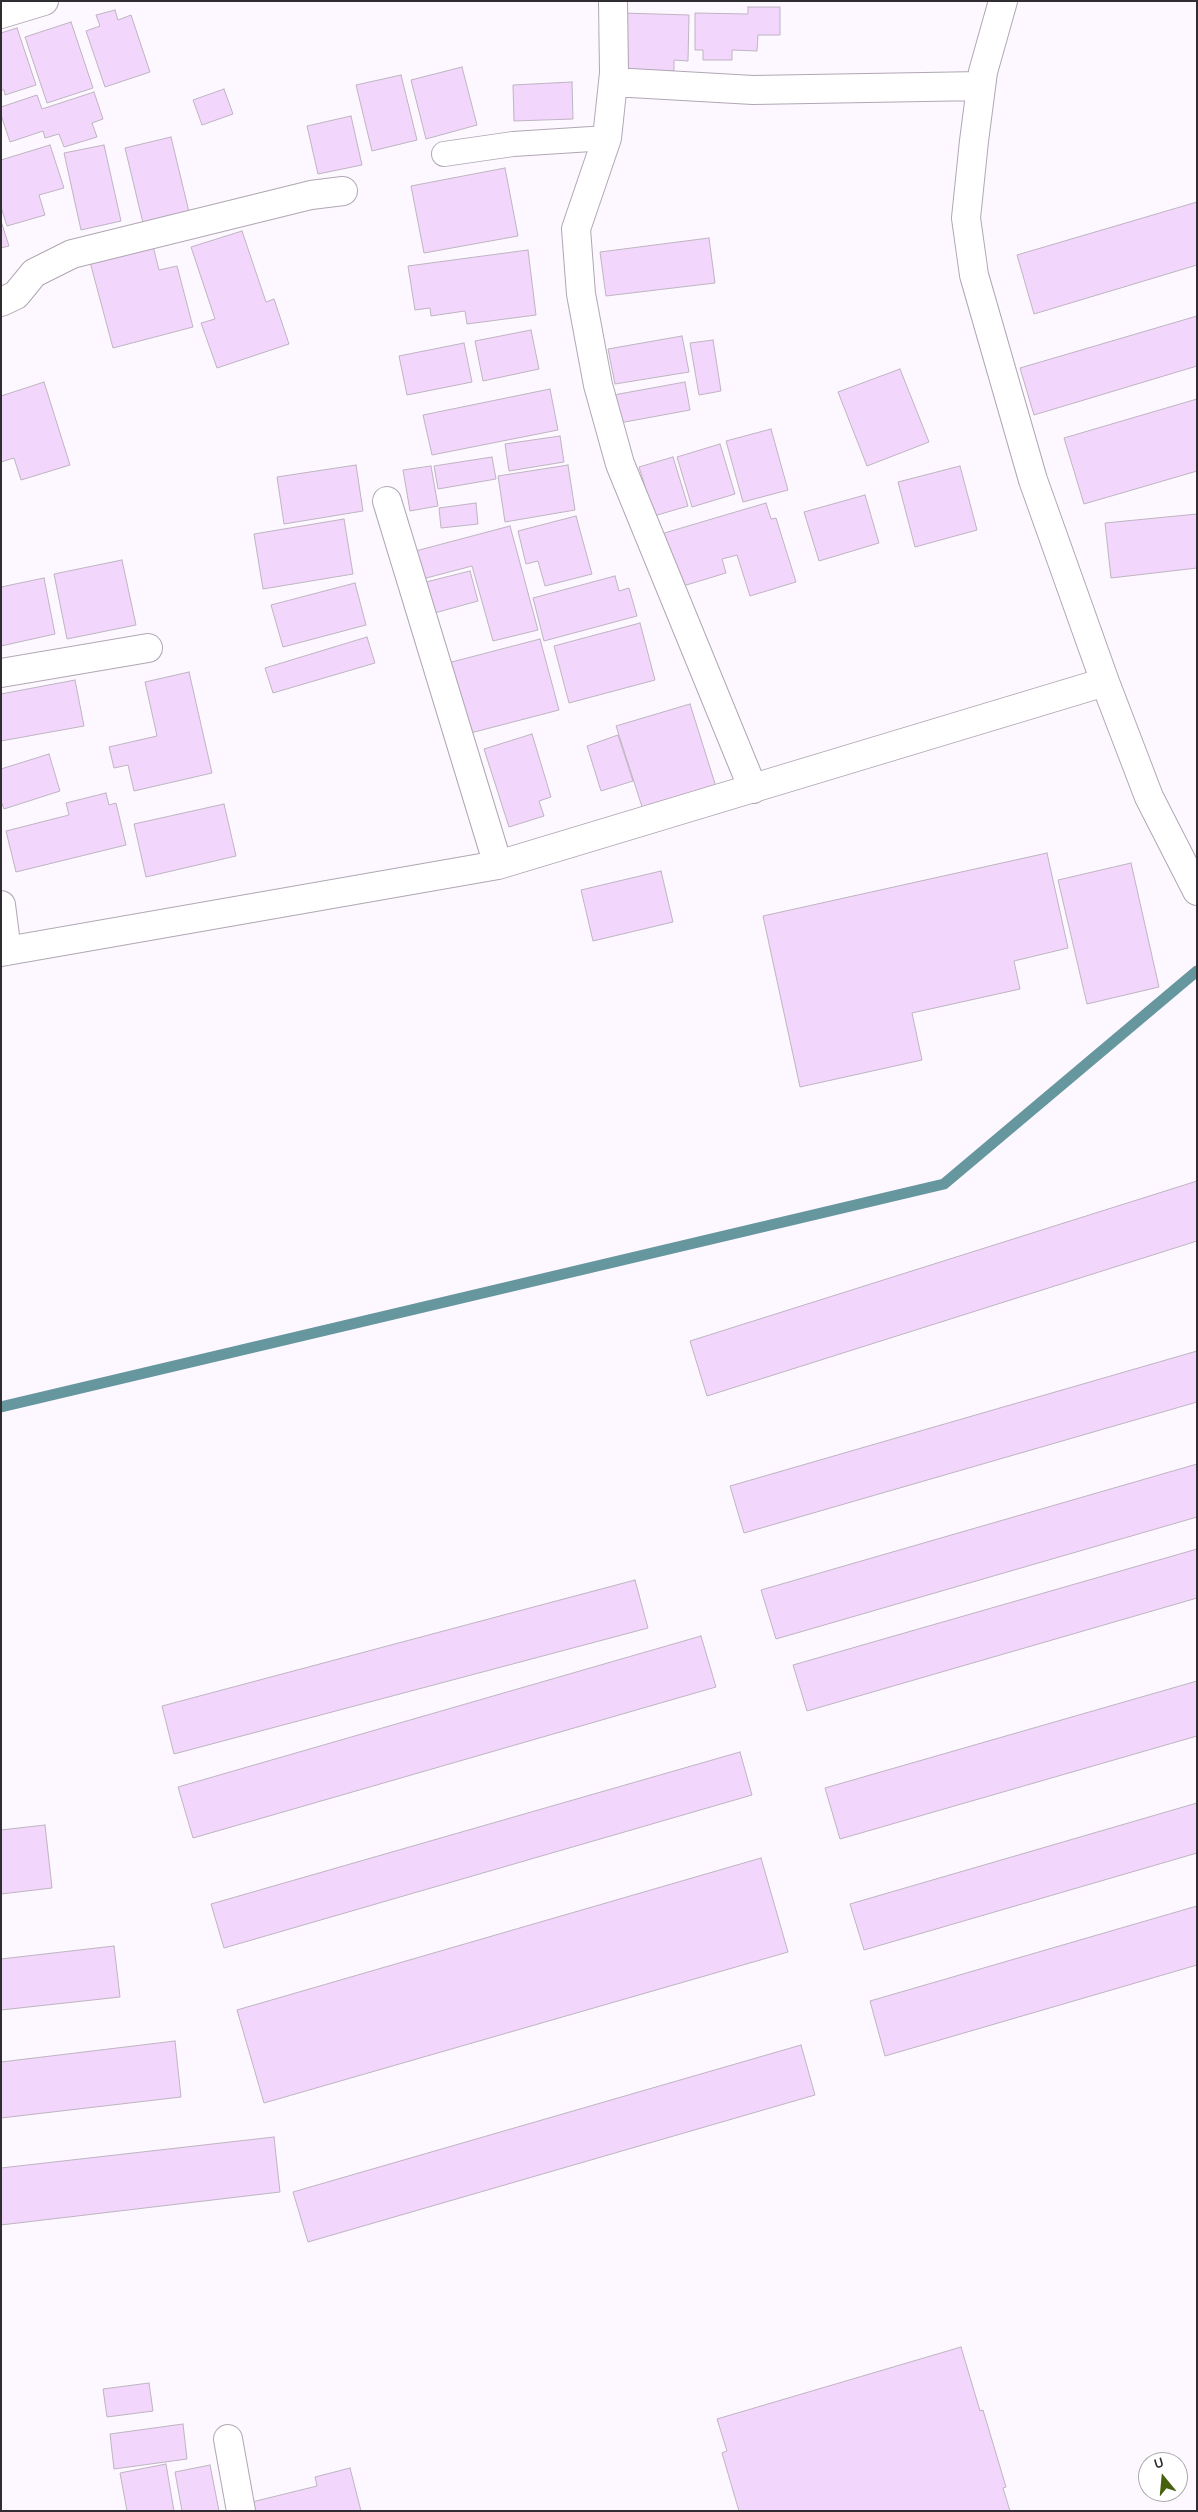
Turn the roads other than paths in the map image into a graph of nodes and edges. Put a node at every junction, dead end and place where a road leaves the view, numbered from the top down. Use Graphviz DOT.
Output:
graph roads {
  1 [pos="44,1"];
  2 [pos="613,1"];
  3 [pos="1002,1"];
  4 [pos="1,14"];
  5 [pos="612,82"];
  6 [pos="981,86"];
  7 [pos="607,138"];
  8 [pos="444,154"];
  9 [pos="342,191"];
  10 [pos="1,302"];
  11 [pos="387,501"];
  12 [pos="148,648"];
  13 [pos="1,673"];
  14 [pos="1105,682"];
  15 [pos="753,789"];
  16 [pos="498,865"];
  17 [pos="1197,891"];
  18 [pos="1,905"];
  19 [pos="4,951"];
  20 [pos="228,2439"];
  21 [pos="241,2511"];
  1 -- 4 [label="street"];
  2 -- 5 [label="street"];
  3 -- 6 [label="street"];
  5 -- 6 [label="street"];
  5 -- 7 [label="street"];
  6 -- 14 [label="street"];
  7 -- 8 [label="lane"];
  7 -- 15 [label="street"];
  9 -- 10 [label="street"];
  11 -- 16 [label="street"];
  12 -- 13 [label="street"];
  14 -- 15 [label="street"];
  14 -- 17 [label="street"];
  15 -- 16 [label="street"];
  16 -- 19 [label="street"];
  18 -- 19 [label="street"];
  20 -- 21 [label="street"];
}
